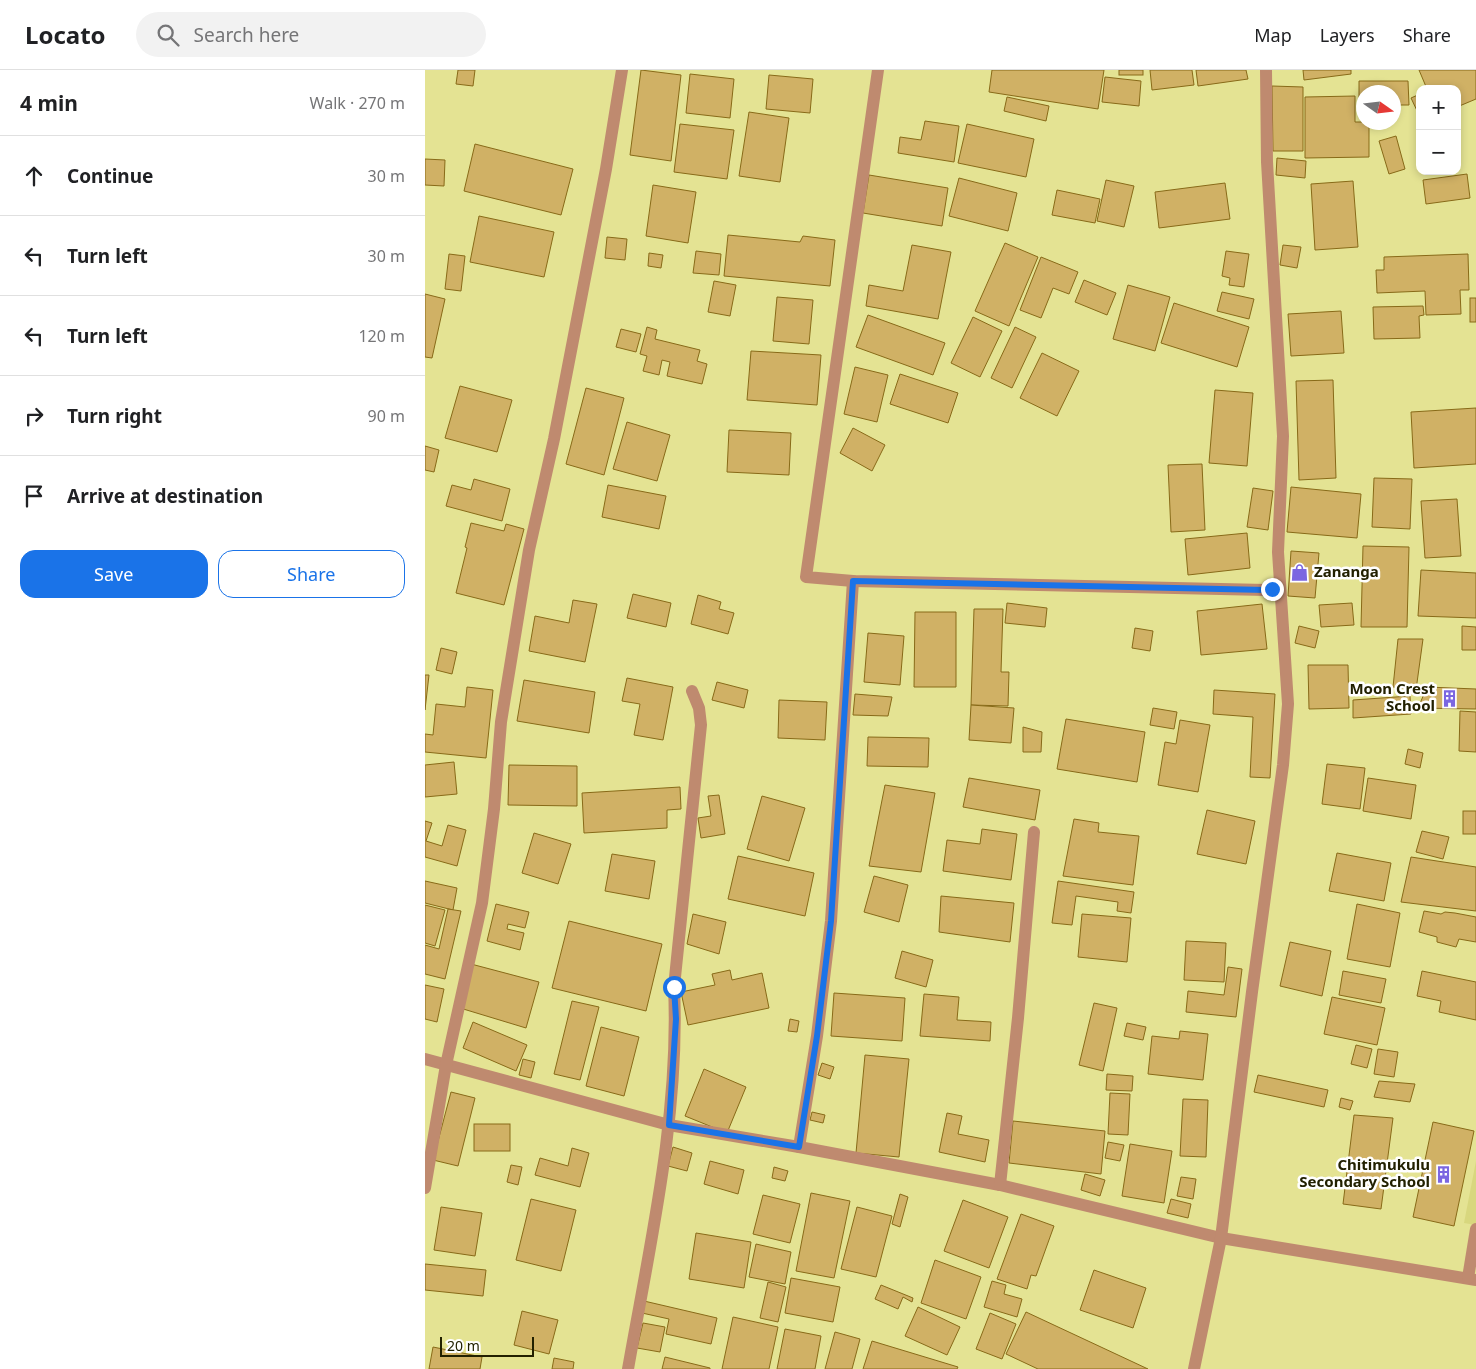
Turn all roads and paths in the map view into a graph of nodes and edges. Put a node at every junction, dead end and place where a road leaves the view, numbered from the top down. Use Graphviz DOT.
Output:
graph roads {
  1 [pos="622,70"];
  2 [pos="878,70"];
  3 [pos="1266,70"];
  4 [pos="853,581"];
  5 [pos="1279,589"];
  6 [pos="692,690"];
  7 [pos="1034,832"];
  8 [pos="425,1059"];
  9 [pos="446,1065"];
  10 [pos="669,1125"];
  11 [pos="799,1147"];
  12 [pos="1000,1185"];
  13 [pos="425,1188"];
  14 [pos="1476,1229"];
  15 [pos="1221,1238"];
  16 [pos="1472,1279"];
  17 [pos="628,1369"];
  18 [pos="1194,1369"];
  1 -- 9 [label="street"];
  2 -- 4 [label="street"];
  3 -- 5 [label="street"];
  4 -- 5 [label="street"];
  4 -- 11 [label="street"];
  5 -- 15 [label="street"];
  6 -- 10 [label="street"];
  7 -- 12 [label="street"];
  8 -- 9 [label="street"];
  9 -- 10 [label="street"];
  9 -- 13 [label="street"];
  10 -- 11 [label="street"];
  10 -- 17 [label="street"];
  11 -- 12 [label="street"];
  12 -- 15 [label="street"];
  14 -- 16 [label="street"];
  15 -- 16 [label="street"];
  15 -- 18 [label="street"];
}
